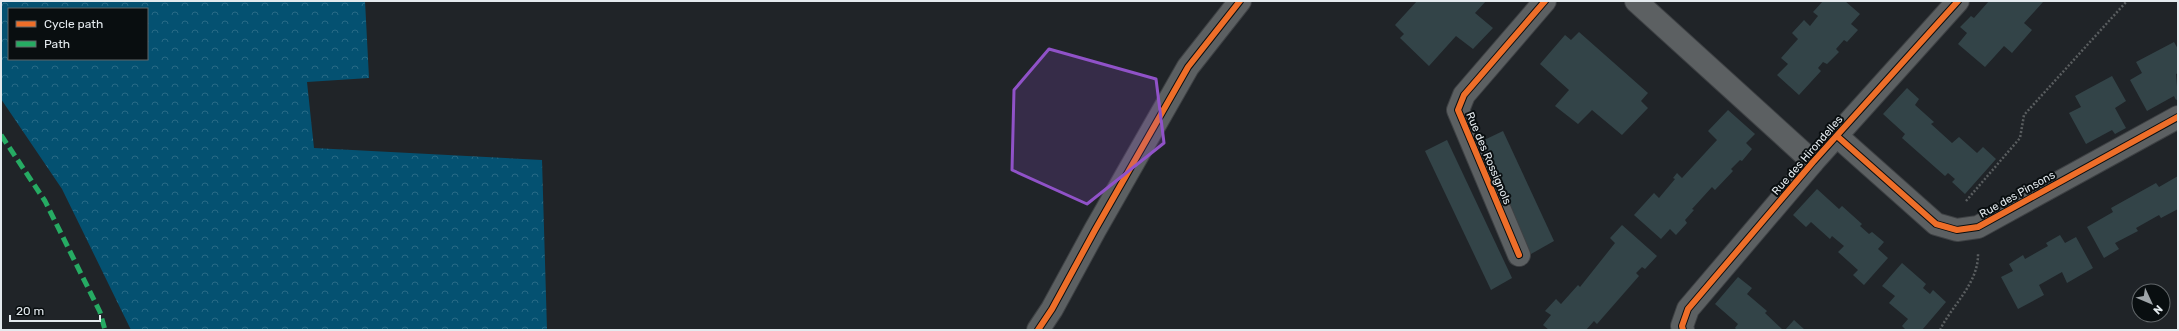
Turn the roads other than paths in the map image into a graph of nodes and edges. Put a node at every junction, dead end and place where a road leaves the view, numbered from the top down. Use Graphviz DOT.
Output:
graph roads {
  1 [pos="1240,1"];
  2 [pos="1545,1"];
  3 [pos="1636,1"];
  4 [pos="1958,1"];
  5 [pos="2178,118"];
  6 [pos="1837,136"];
  7 [pos="1812,162"];
  8 [pos="1519,255"];
  9 [pos="1038,330"];
  10 [pos="1683,330"];
  1 -- 9 [label="street"];
  2 -- 8 [label="street, Rue des Rossignols"];
  3 -- 7 [label="street"];
  4 -- 6 [label="street, Rue des Hirondelles"];
  5 -- 6 [label="street, Rue des Pinsons"];
  6 -- 7 [label="street, Rue des Hirondelles"];
  7 -- 10 [label="street, Rue des Hirondelles"];
}
